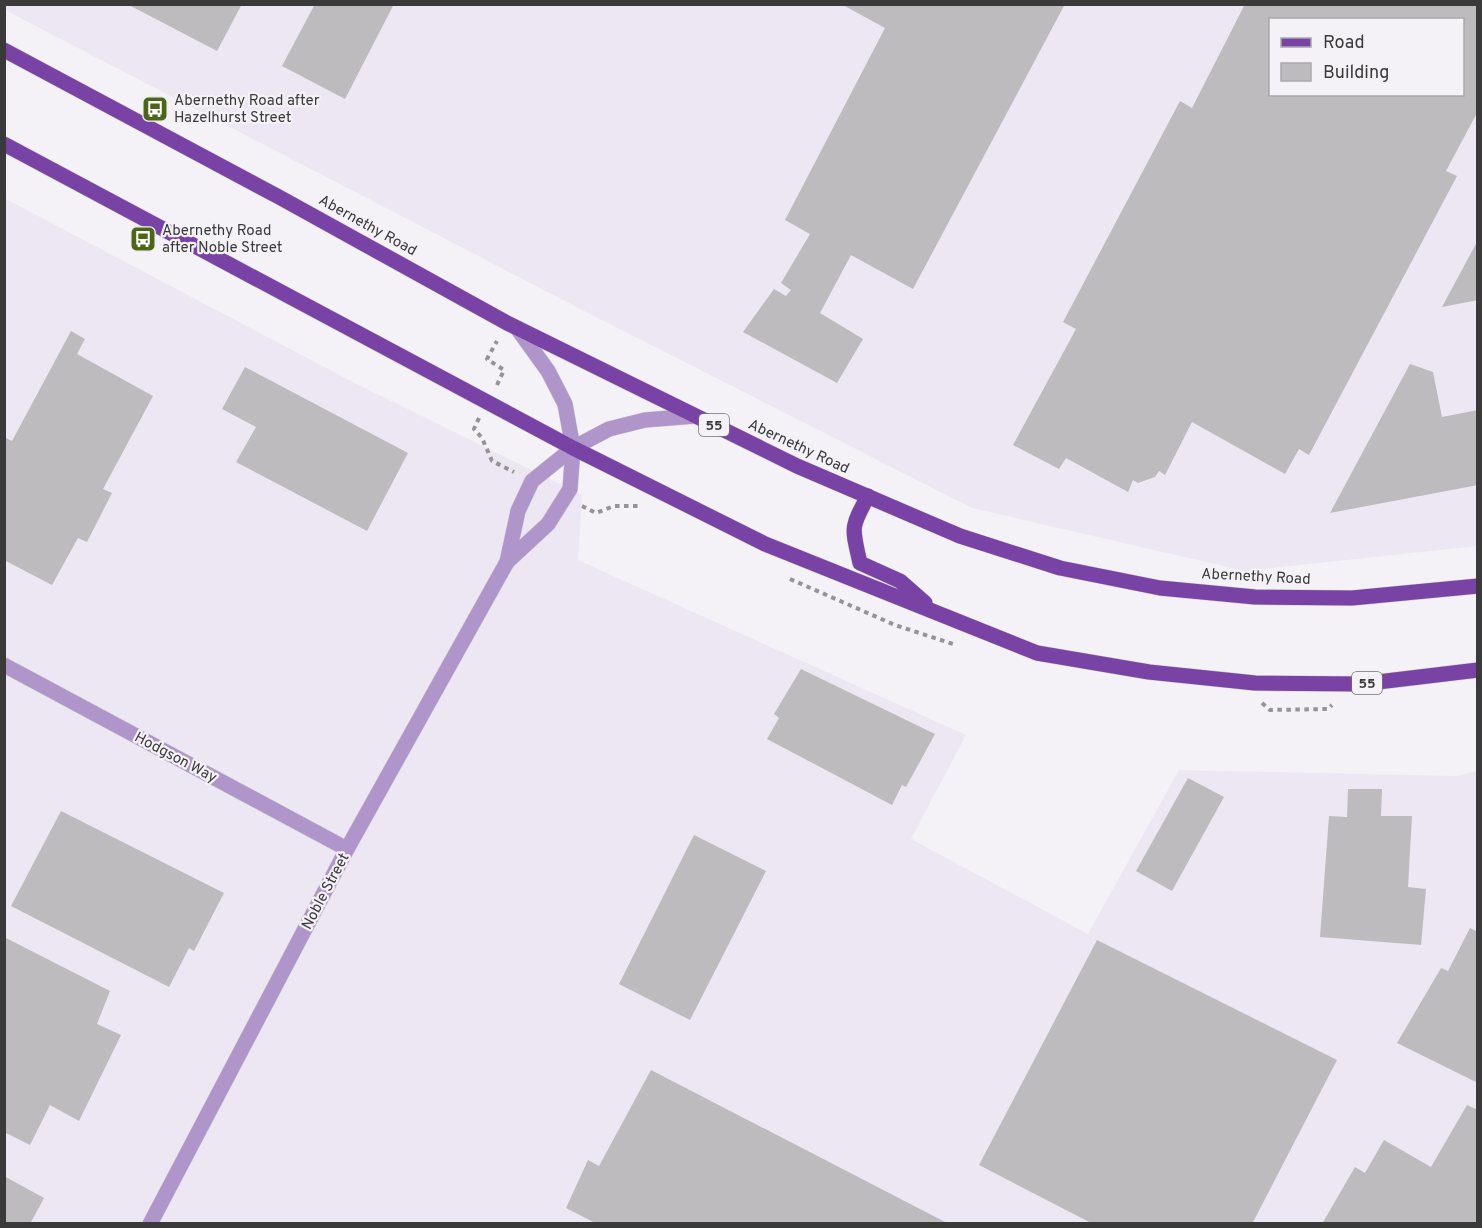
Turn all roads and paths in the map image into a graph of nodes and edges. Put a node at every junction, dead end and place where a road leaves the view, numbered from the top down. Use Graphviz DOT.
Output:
graph roads {
  1 [pos="4,50"];
  2 [pos="4,144"];
  3 [pos="512,326"];
  4 [pos="488,402"];
  5 [pos="695,416"];
  6 [pos="474,429"];
  7 [pos="573,448"];
  8 [pos="868,496"];
  9 [pos="507,562"];
  10 [pos="1478,586"];
  11 [pos="932,609"];
  12 [pos="4,665"];
  13 [pos="1478,670"];
  14 [pos="347,849"];
  15 [pos="150,1224"];
  1 -- 3 [label="main road, Abernethy Road / 55"];
  2 -- 4 [label="main road, 55"];
  3 -- 4 [label="path"];
  3 -- 5 [label="main road, Abernethy Road / 55"];
  3 -- 7 [label="street, Noble Street"];
  4 -- 6 [label="path"];
  4 -- 7 [label="main road, 55"];
  5 -- 7 [label="street, Noble Street"];
  5 -- 8 [label="main road, Abernethy Road / 55"];
  7 -- 9 [label="street, Noble Street"];
  7 -- 9 [label="street, Noble Street"];
  7 -- 11 [label="main road, 55"];
  8 -- 10 [label="main road, Abernethy Road / 55"];
  8 -- 11 [label="main road"];
  9 -- 14 [label="street, Noble Street"];
  11 -- 13 [label="main road, 55"];
  12 -- 14 [label="street, Hodgson Way"];
  14 -- 15 [label="street, Noble Street"];
}
